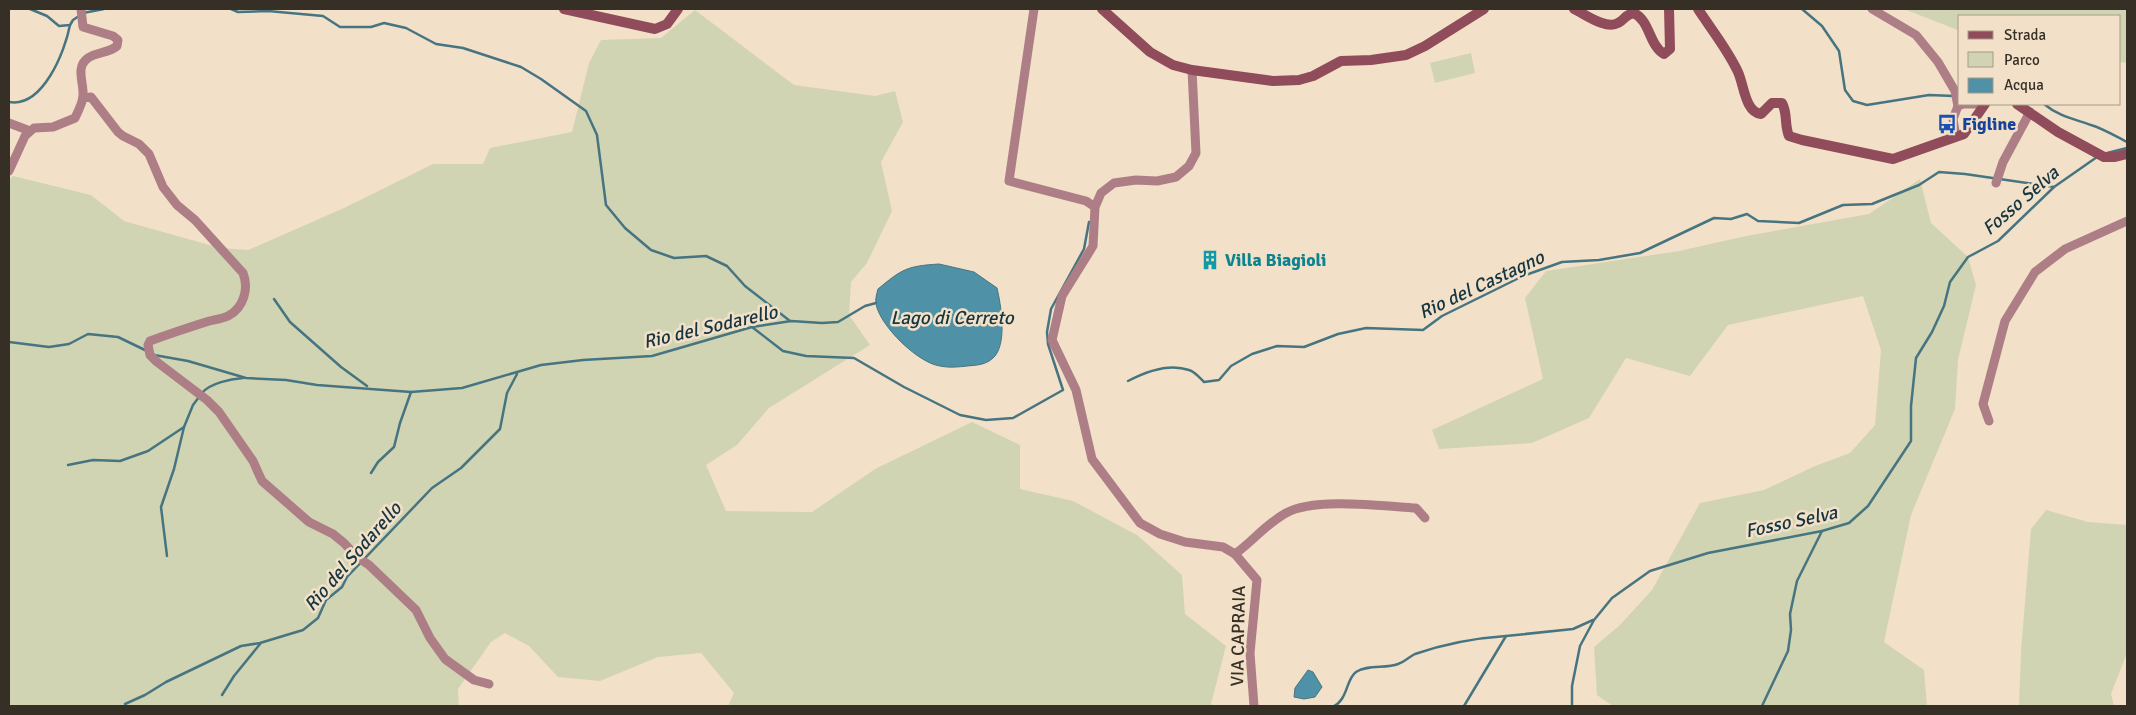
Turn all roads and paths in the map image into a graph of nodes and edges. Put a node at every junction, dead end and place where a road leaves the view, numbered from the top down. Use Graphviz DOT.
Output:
graph roads {
  1 [pos="564,9"];
  2 [pos="678,9"];
  3 [pos="1034,9"];
  4 [pos="1102,9"];
  5 [pos="1484,9"];
  6 [pos="1574,9"];
  7 [pos="1669,9"];
  8 [pos="1698,9"];
  9 [pos="1872,9"];
  10 [pos="81,10"];
  11 [pos="1192,70"];
  12 [pos="83,98"];
  13 [pos="1957,103"];
  14 [pos="1984,105"];
  15 [pos="2019,105"];
  16 [pos="2030,112"];
  17 [pos="9,124"];
  18 [pos="30,131"];
  19 [pos="1956,137"];
  20 [pos="2127,154"];
  21 [pos="9,171"];
  22 [pos="1998,179"];
  23 [pos="1095,207"];
  24 [pos="2127,221"];
  25 [pos="1989,421"];
  26 [pos="1425,518"];
  27 [pos="1235,554"];
  28 [pos="489,684"];
  29 [pos="1254,706"];
  1 -- 2 [label="street"];
  3 -- 23 [label="street"];
  4 -- 11 [label="street"];
  5 -- 11 [label="street"];
  6 -- 7 [label="street"];
  8 -- 19 [label="street"];
  9 -- 13 [label="street"];
  10 -- 12 [label="street"];
  11 -- 23 [label="street"];
  12 -- 18 [label="street"];
  12 -- 28 [label="street"];
  13 -- 19 [label="street"];
  14 -- 19 [label="street"];
  15 -- 16 [label="street"];
  16 -- 20 [label="street"];
  16 -- 22 [label="street"];
  17 -- 18 [label="street"];
  18 -- 21 [label="street"];
  23 -- 27 [label="street, VIA CAPRAIA"];
  24 -- 25 [label="street"];
  26 -- 27 [label="street"];
  27 -- 29 [label="street, VIA CAPRAIA"];
}
